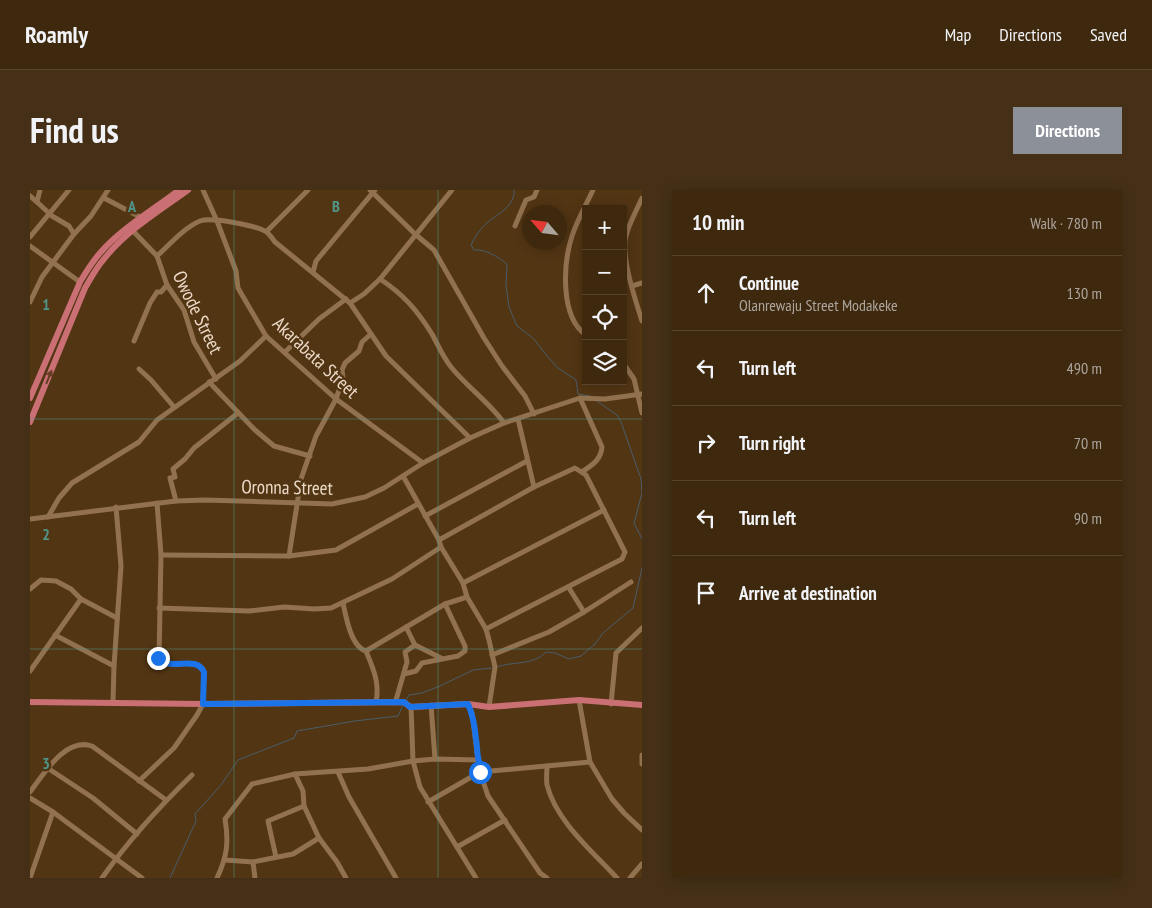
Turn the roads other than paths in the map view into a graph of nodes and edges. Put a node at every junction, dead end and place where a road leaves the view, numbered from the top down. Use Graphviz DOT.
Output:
graph roads {
  1 [pos="40,190"];
  2 [pos="70,190"];
  3 [pos="108,190"];
  4 [pos="179,190"];
  5 [pos="188,190"];
  6 [pos="203,190"];
  7 [pos="308,190"];
  8 [pos="452,190"];
  9 [pos="537,190"];
  10 [pos="593,190"];
  11 [pos="372,191"];
  12 [pos="30,196"];
  13 [pos="104,198"];
  14 [pos="642,198"];
  15 [pos="38,202"];
  16 [pos="50,214"];
  17 [pos="142,218"];
  18 [pos="217,221"];
  19 [pos="515,226"];
  20 [pos="133,231"];
  21 [pos="267,231"];
  22 [pos="74,234"];
  23 [pos="415,234"];
  24 [pos="30,237"];
  25 [pos="30,246"];
  26 [pos="157,256"];
  27 [pos="52,262"];
  28 [pos="313,272"];
  29 [pos="380,279"];
  30 [pos="80,282"];
  31 [pos="642,283"];
  32 [pos="167,285"];
  33 [pos="632,286"];
  34 [pos="348,301"];
  35 [pos="30,302"];
  36 [pos="642,321"];
  37 [pos="582,331"];
  38 [pos="371,334"];
  39 [pos="266,336"];
  40 [pos="134,341"];
  41 [pos="285,352"];
  42 [pos="139,369"];
  43 [pos="627,369"];
  44 [pos="216,378"];
  45 [pos="210,382"];
  46 [pos="640,395"];
  47 [pos="30,398"];
  48 [pos="336,398"];
  49 [pos="581,398"];
  50 [pos="174,407"];
  51 [pos="238,413"];
  52 [pos="642,413"];
  53 [pos="534,414"];
  54 [pos="518,419"];
  55 [pos="30,422"];
  56 [pos="504,423"];
  57 [pos="470,438"];
  58 [pos="310,456"];
  59 [pos="527,461"];
  60 [pos="423,463"];
  61 [pos="582,472"];
  62 [pos="403,476"];
  63 [pos="534,487"];
  64 [pos="176,501"];
  65 [pos="157,503"];
  66 [pos="297,504"];
  67 [pos="418,504"];
  68 [pos="116,507"];
  69 [pos="604,510"];
  70 [pos="425,516"];
  71 [pos="48,517"];
  72 [pos="30,519"];
  73 [pos="438,540"];
  74 [pos="441,548"];
  75 [pos="161,555"];
  76 [pos="289,556"];
  77 [pos="631,582"];
  78 [pos="463,583"];
  79 [pos="569,588"];
  80 [pos="30,589"];
  81 [pos="467,597"];
  82 [pos="81,599"];
  83 [pos="343,603"];
  84 [pos="445,604"];
  85 [pos="159,608"];
  86 [pos="584,612"];
  87 [pos="117,618"];
  88 [pos="406,627"];
  89 [pos="642,628"];
  90 [pos="486,629"];
  91 [pos="55,635"];
  92 [pos="415,645"];
  93 [pos="366,651"];
  94 [pos="492,655"];
  95 [pos="441,658"];
  96 [pos="114,666"];
  97 [pos="30,671"];
  98 [pos="404,674"];
  99 [pos="579,700"];
  100 [pos="30,702"];
  101 [pos="113,702"];
  102 [pos="376,702"];
  103 [pos="401,702"];
  104 [pos="203,704"];
  105 [pos="468,704"];
  106 [pos="611,704"];
  107 [pos="432,705"];
  108 [pos="642,705"];
  109 [pos="411,707"];
  110 [pos="489,707"];
  111 [pos="642,755"];
  112 [pos="436,759"];
  113 [pos="478,760"];
  114 [pos="413,761"];
  115 [pos="590,762"];
  116 [pos="642,764"];
  117 [pos="546,766"];
  118 [pos="49,769"];
  119 [pos="338,772"];
  120 [pos="480,772"];
  121 [pos="296,774"];
  122 [pos="192,776"];
  123 [pos="139,782"];
  124 [pos="30,792"];
  125 [pos="30,798"];
  126 [pos="166,800"];
  127 [pos="428,802"];
  128 [pos="304,806"];
  129 [pos="52,812"];
  130 [pos="505,820"];
  131 [pos="642,830"];
  132 [pos="137,834"];
  133 [pos="319,838"];
  134 [pos="458,847"];
  135 [pos="276,857"];
  136 [pos="116,858"];
  137 [pos="225,860"];
  138 [pos="32,861"];
  139 [pos="254,862"];
  140 [pos="642,864"];
  141 [pos="30,878"];
  142 [pos="102,878"];
  143 [pos="142,878"];
  144 [pos="217,878"];
  145 [pos="255,878"];
  146 [pos="346,878"];
  147 [pos="396,878"];
  148 [pos="476,878"];
  149 [pos="547,878"];
  150 [pos="617,878"];
  151 [pos="630,878"];
  1 -- 15 [label="street"];
  2 -- 16 [label="street"];
  3 -- 13 [label="street"];
  4 -- 17 [label="main road"];
  5 -- 20 [label="main road"];
  6 -- 18 [label="street, Akarabata Street"];
  7 -- 21 [label="street"];
  8 -- 23 [label="street"];
  9 -- 19 [label="street"];
  10 -- 37 [label="street"];
  11 -- 23 [label="street"];
  11 -- 28 [label="street"];
  12 -- 15 [label="street"];
  13 -- 17 [label="street"];
  13 -- 22 [label="street"];
  14 -- 33 [label="street"];
  15 -- 16 [label="street"];
  16 -- 22 [label="street"];
  16 -- 24 [label="street"];
  17 -- 30 [label="main road"];
  18 -- 21 [label="street, Owode Street"];
  18 -- 26 [label="street, Owode Street"];
  18 -- 39 [label="street, Akarabata Street"];
  20 -- 26 [label="street, Owode Street"];
  55 -- 20 [label="main road, one-way"];
  21 -- 28 [label="street"];
  22 -- 27 [label="street"];
  23 -- 29 [label="street"];
  23 -- 53 [label="street"];
  25 -- 27 [label="street"];
  26 -- 32 [label="street, Owode Street"];
  27 -- 30 [label="street"];
  27 -- 35 [label="street"];
  28 -- 34 [label="street"];
  29 -- 34 [label="street"];
  29 -- 56 [label="street"];
  30 -- 47 [label="main road"];
  31 -- 33 [label="street"];
  32 -- 40 [label="street"];
  32 -- 44 [label="street, Owode Street"];
  33 -- 36 [label="street"];
  34 -- 38 [label="street"];
  34 -- 41 [label="street"];
  38 -- 48 [label="street"];
  38 -- 57 [label="street"];
  39 -- 41 [label="street, Akarabata Street"];
  39 -- 44 [label="street"];
  41 -- 48 [label="street, Akarabata Street"];
  42 -- 50 [label="street"];
  43 -- 46 [label="street"];
  44 -- 45 [label="street"];
  45 -- 50 [label="street"];
  45 -- 51 [label="street"];
  46 -- 49 [label="street"];
  46 -- 52 [label="street"];
  48 -- 58 [label="street"];
  48 -- 60 [label="street, Akarabata Street"];
  49 -- 53 [label="street, Oronna Street"];
  49 -- 61 [label="street"];
  50 -- 71 [label="street"];
  51 -- 58 [label="street"];
  51 -- 64 [label="street"];
  53 -- 54 [label="street, Oronna Street"];
  54 -- 56 [label="street, Oronna Street"];
  54 -- 59 [label="street"];
  56 -- 57 [label="street, Oronna Street"];
  57 -- 60 [label="street, Oronna Street"];
  58 -- 66 [label="street"];
  59 -- 63 [label="street"];
  59 -- 70 [label="street"];
  60 -- 62 [label="street, Oronna Street"];
  61 -- 63 [label="street"];
  61 -- 69 [label="street"];
  62 -- 66 [label="street, Oronna Street"];
  62 -- 67 [label="street"];
  63 -- 73 [label="street"];
  64 -- 65 [label="street, Oronna Street"];
  64 -- 66 [label="street, Oronna Street"];
  65 -- 68 [label="street, Oronna Street"];
  65 -- 75 [label="street"];
  66 -- 76 [label="street"];
  67 -- 70 [label="street"];
  67 -- 76 [label="street"];
  68 -- 71 [label="street, Oronna Street"];
  68 -- 87 [label="street"];
  69 -- 78 [label="street"];
  69 -- 79 [label="street"];
  70 -- 73 [label="street"];
  71 -- 72 [label="street, Oronna Street"];
  73 -- 74 [label="street"];
  74 -- 78 [label="street"];
  74 -- 83 [label="street"];
  75 -- 76 [label="street"];
  75 -- 85 [label="street"];
  77 -- 86 [label="street"];
  78 -- 81 [label="street"];
  79 -- 86 [label="street"];
  79 -- 90 [label="street"];
  80 -- 82 [label="street"];
  81 -- 84 [label="street"];
  81 -- 90 [label="street"];
  82 -- 87 [label="street"];
  82 -- 91 [label="street"];
  83 -- 85 [label="street"];
  83 -- 93 [label="street"];
  84 -- 88 [label="street"];
  84 -- 95 [label="street"];
  85 -- 104 [label="street"];
  86 -- 94 [label="street"];
  87 -- 96 [label="street"];
  88 -- 92 [label="street"];
  88 -- 93 [label="street"];
  89 -- 106 [label="street"];
  90 -- 94 [label="street"];
  91 -- 96 [label="street"];
  91 -- 97 [label="street"];
  92 -- 95 [label="street"];
  92 -- 98 [label="street"];
  93 -- 102 [label="street"];
  94 -- 110 [label="street"];
  95 -- 98 [label="street"];
  96 -- 101 [label="street"];
  98 -- 103 [label="street"];
  99 -- 106 [label="main road"];
  99 -- 110 [label="main road"];
  99 -- 115 [label="street"];
  100 -- 101 [label="main road"];
  101 -- 104 [label="main road"];
  102 -- 103 [label="main road"];
  102 -- 104 [label="main road"];
  103 -- 109 [label="main road"];
  104 -- 123 [label="street"];
  105 -- 107 [label="main road"];
  105 -- 110 [label="main road"];
  105 -- 113 [label="street"];
  106 -- 108 [label="main road"];
  107 -- 109 [label="main road"];
  107 -- 112 [label="street"];
  109 -- 114 [label="street"];
  111 -- 116 [label="street"];
  112 -- 113 [label="street"];
  112 -- 114 [label="street"];
  113 -- 120 [label="street"];
  114 -- 119 [label="street"];
  114 -- 127 [label="street"];
  115 -- 117 [label="street"];
  115 -- 131 [label="street"];
  117 -- 120 [label="street"];
  117 -- 150 [label="street"];
  118 -- 123 [label="street"];
  118 -- 124 [label="street"];
  118 -- 132 [label="street"];
  119 -- 121 [label="street"];
  119 -- 147 [label="street"];
  120 -- 127 [label="street"];
  120 -- 130 [label="street"];
  121 -- 128 [label="street"];
  121 -- 137 [label="street"];
  122 -- 126 [label="street"];
  123 -- 126 [label="street"];
  125 -- 129 [label="street"];
  126 -- 132 [label="street"];
  127 -- 134 [label="street"];
  128 -- 133 [label="street"];
  128 -- 135 [label="street"];
  129 -- 136 [label="street"];
  129 -- 138 [label="street"];
  130 -- 134 [label="street"];
  130 -- 149 [label="street"];
  132 -- 136 [label="street"];
  133 -- 135 [label="street"];
  133 -- 146 [label="street"];
  134 -- 148 [label="street"];
  135 -- 139 [label="street"];
  136 -- 142 [label="street"];
  136 -- 143 [label="street"];
  137 -- 139 [label="street"];
  137 -- 144 [label="street"];
  138 -- 141 [label="street"];
  139 -- 145 [label="street"];
  140 -- 151 [label="street"];
}
